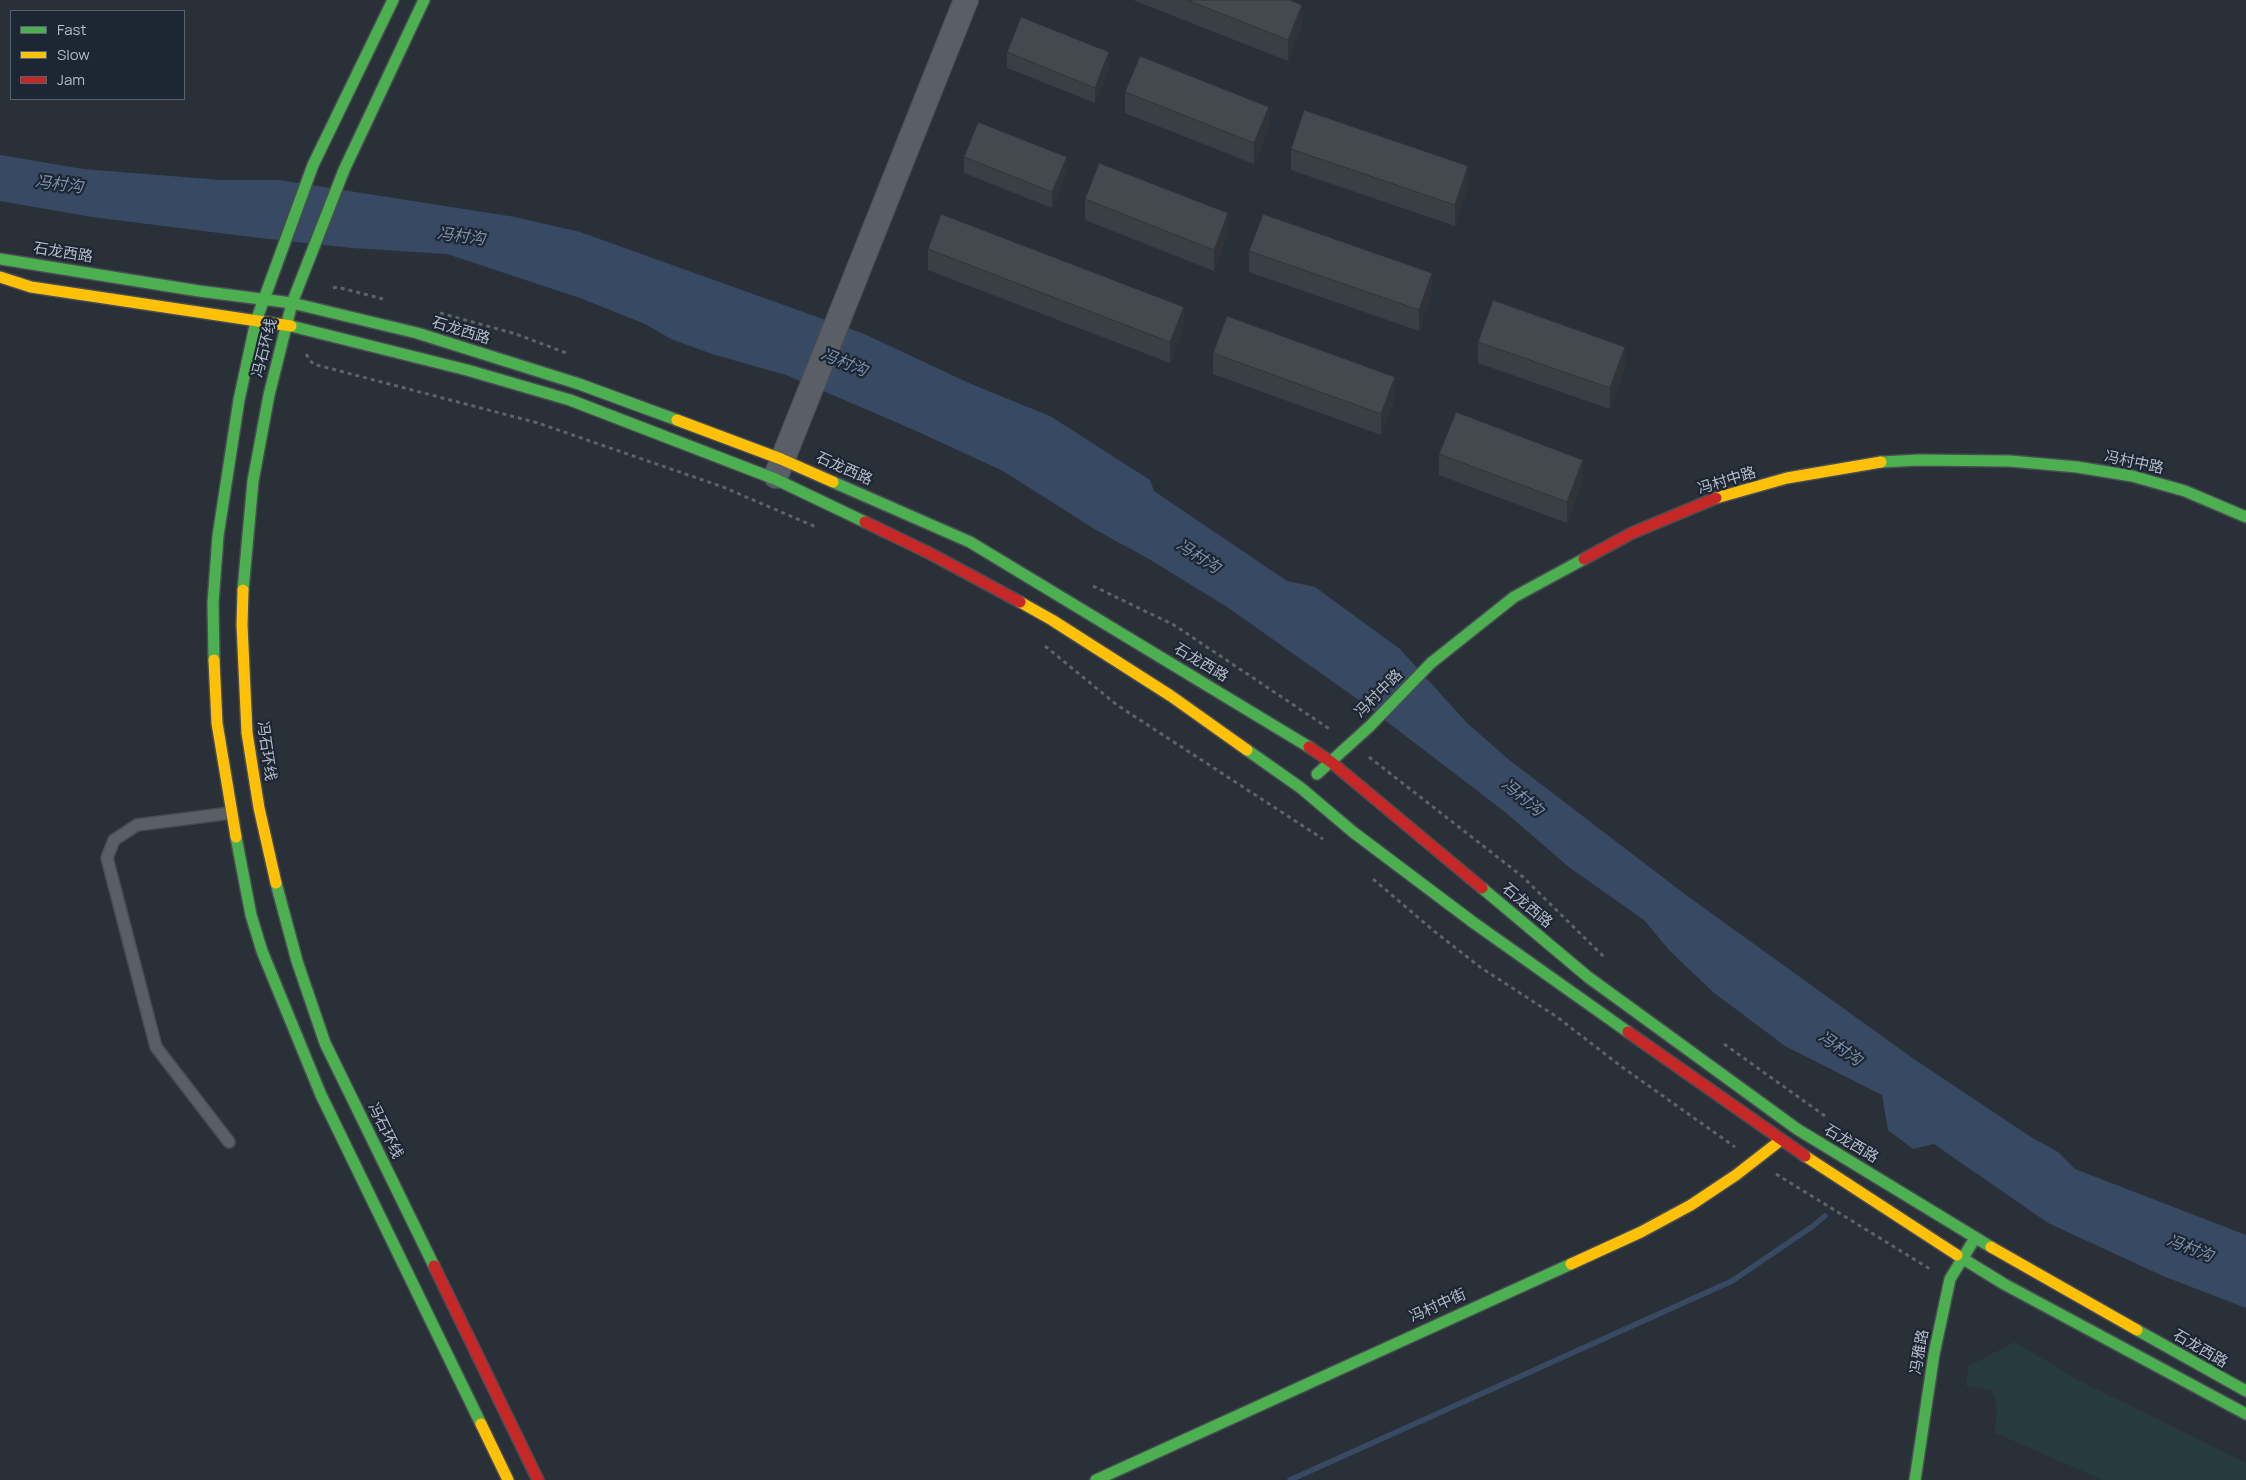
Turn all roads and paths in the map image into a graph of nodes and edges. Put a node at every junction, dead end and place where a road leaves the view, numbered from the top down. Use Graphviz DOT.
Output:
graph roads {
  1 [pos="393,0"];
  2 [pos="424,0"];
  3 [pos="966,0"];
  4 [pos="0,259"];
  5 [pos="0,277"];
  6 [pos="263,300"];
  7 [pos="292,303"];
  8 [pos="256,321"];
  9 [pos="286,325"];
  10 [pos="778,469"];
  11 [pos="2246,517"];
  12 [pos="825,531"];
  13 [pos="1045,645"];
  14 [pos="1331,762"];
  15 [pos="1301,788"];
  16 [pos="231,813"];
  17 [pos="1325,841"];
  18 [pos="1370,876"];
  19 [pos="1781,1140"];
  20 [pos="229,1142"];
  21 [pos="1753,1160"];
  22 [pos="1976,1237"];
  23 [pos="1961,1258"];
  24 [pos="1950,1279"];
  25 [pos="2246,1391"];
  26 [pos="2246,1414"];
  27 [pos="508,1480"];
  28 [pos="538,1480"];
  29 [pos="1096,1480"];
  30 [pos="1915,1480"];
  1 -- 6 [label="main road, 冯石环线"];
  2 -- 7 [label="main road, 冯石环线"];
  3 -- 10 [label="street"];
  4 -- 6 [label="main road, 石龙西路"];
  5 -- 8 [label="main road, 石龙西路"];
  6 -- 7 [label="main road, 石龙西路"];
  6 -- 8 [label="main road, 冯石环线"];
  7 -- 9 [label="main road, 冯石环线"];
  7 -- 10 [label="main road, 石龙西路"];
  8 -- 9 [label="main road, 石龙西路"];
  8 -- 16 [label="main road, 冯石环线"];
  9 -- 10 [label="main road, 石龙西路"];
  9 -- 12 [label="path"];
  9 -- 28 [label="main road, 冯石环线"];
  10 -- 14 [label="main road, 石龙西路"];
  10 -- 15 [label="main road, 石龙西路"];
  11 -- 14 [label="main road, 冯村中路"];
  13 -- 17 [label="path"];
  14 -- 15 [label="main road, 冯村中路"];
  14 -- 22 [label="main road, 石龙西路"];
  15 -- 19 [label="main road, 石龙西路"];
  16 -- 20 [label="lane"];
  16 -- 27 [label="main road, 冯石环线"];
  18 -- 21 [label="path"];
  19 -- 21 [label="main road, 冯村中街"];
  19 -- 23 [label="main road, 石龙西路"];
  21 -- 24 [label="path"];
  21 -- 29 [label="main road, 冯村中街"];
  22 -- 23 [label="main road, 冯雅路"];
  22 -- 25 [label="main road, 石龙西路"];
  23 -- 24 [label="main road, 冯雅路"];
  23 -- 26 [label="main road, 石龙西路"];
  24 -- 30 [label="main road, 冯雅路"];
}
